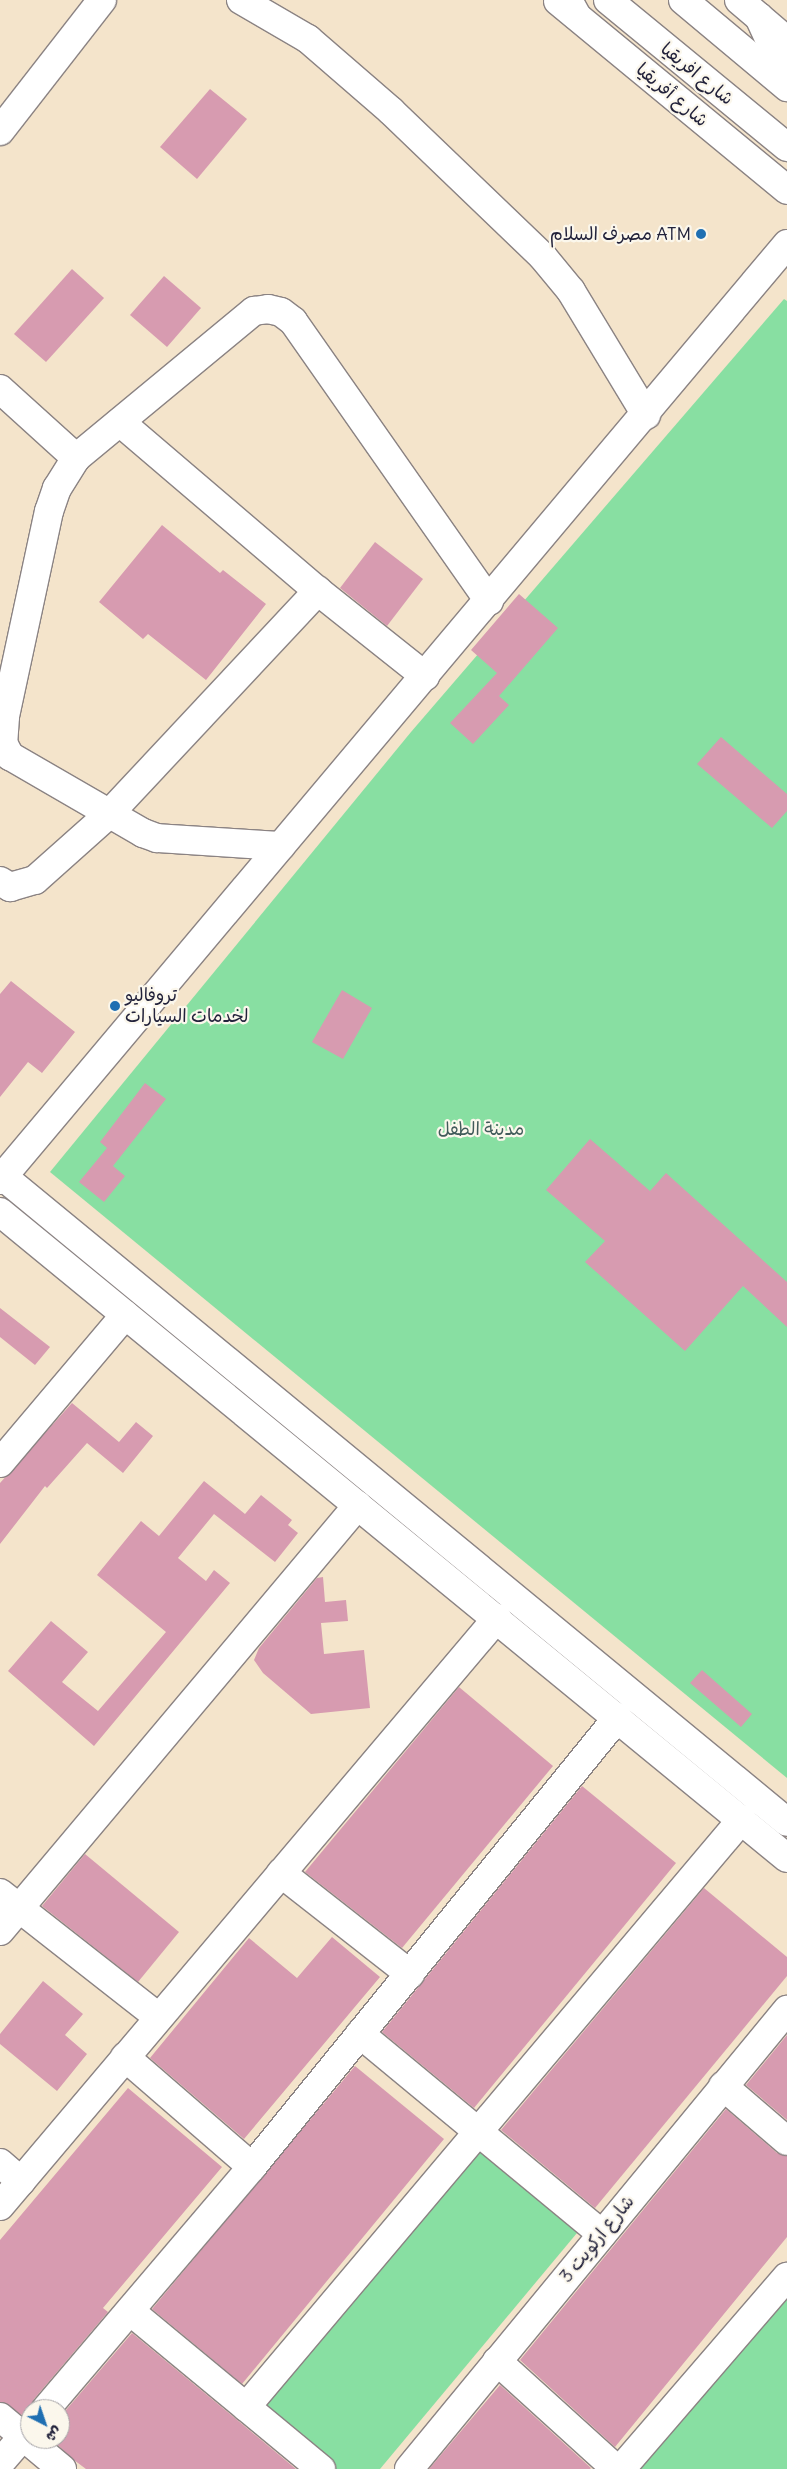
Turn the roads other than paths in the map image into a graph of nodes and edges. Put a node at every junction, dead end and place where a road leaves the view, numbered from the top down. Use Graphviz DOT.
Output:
graph roads {
  1 [pos="102,0"];
  2 [pos="241,0"];
  3 [pos="608,0"];
  4 [pos="683,0"];
  5 [pos="567,5"];
  6 [pos="749,8"];
  7 [pos="787,41"];
  8 [pos="787,78"];
  9 [pos="787,88"];
  10 [pos="0,131"];
  11 [pos="787,146"];
  12 [pos="787,190"];
  13 [pos="787,244"];
  14 [pos="0,389"];
  15 [pos="646,414"];
  16 [pos="120,422"];
  17 [pos="76,458"];
  18 [pos="318,591"];
  19 [pos="488,601"];
  20 [pos="426,676"];
  21 [pos="109,814"];
  22 [pos="281,846"];
  23 [pos="0,881"];
  24 [pos="1,1177"];
  25 [pos="0,1212"];
  26 [pos="125,1315"];
  27 [pos="0,1463"];
  28 [pos="358,1505"];
  29 [pos="497,1618"];
  30 [pos="618,1717"];
  31 [pos="742,1820"];
  32 [pos="787,1822"];
  33 [pos="787,1858"];
  34 [pos="281,1873"];
  35 [pos="10,1901"];
  36 [pos="0,1931"];
  37 [pos="410,1974"];
  38 [pos="787,2010"];
  39 [pos="158,2016"];
  40 [pos="360,2034"];
  41 [pos="125,2058"];
  42 [pos="723,2086"];
  43 [pos="478,2131"];
  44 [pos="787,2141"];
  45 [pos="0,2163"];
  46 [pos="252,2167"];
  47 [pos="21,2181"];
  48 [pos="0,2206"];
  49 [pos="602,2234"];
  50 [pos="787,2277"];
  51 [pos="130,2311"];
  52 [pos="497,2362"];
  53 [pos="55,2399"];
  54 [pos="246,2407"];
  55 [pos="0,2417"];
  56 [pos="20,2428"];
  57 [pos="20,2440"];
  58 [pos="43,2449"];
  59 [pos="0,2464"];
  60 [pos="62,2469"];
  61 [pos="321,2469"];
  62 [pos="409,2469"];
  63 [pos="616,2469"];
  64 [pos="621,2469"];
  1 -- 10 [label="main road"];
  2 -- 15 [label="main road"];
  3 -- 11 [label="main road, شارع افريقيا"];
  4 -- 9 [label="main road"];
  5 -- 12 [label="main road, شارع أفريقيا"];
  6 -- 7 [label="main road"];
  6 -- 8 [label="main road"];
  13 -- 15 [label="main road"];
  14 -- 17 [label="main road"];
  15 -- 19 [label="main road"];
  16 -- 17 [label="main road"];
  16 -- 18 [label="main road"];
  16 -- 19 [label="main road"];
  17 -- 21 [label="main road"];
  18 -- 20 [label="main road"];
  18 -- 21 [label="main road"];
  19 -- 20 [label="main road"];
  20 -- 22 [label="main road"];
  21 -- 22 [label="main road"];
  21 -- 23 [label="main road"];
  22 -- 24 [label="main road"];
  24 -- 32 [label="main road"];
  25 -- 26 [label="main road"];
  26 -- 27 [label="main road"];
  26 -- 28 [label="main road"];
  28 -- 29 [label="main road"];
  28 -- 35 [label="main road"];
  29 -- 30 [label="main road"];
  29 -- 34 [label="main road"];
  30 -- 31 [label="main road"];
  30 -- 37 [label="main road"];
  31 -- 33 [label="main road"];
  31 -- 43 [label="main road"];
  34 -- 37 [label="main road"];
  34 -- 39 [label="main road"];
  35 -- 36 [label="main road"];
  35 -- 39 [label="main road"];
  37 -- 40 [label="main road"];
  38 -- 42 [label="main road, شارع اركويت 3"];
  39 -- 41 [label="main road"];
  40 -- 43 [label="main road"];
  40 -- 46 [label="main road"];
  41 -- 46 [label="main road"];
  41 -- 47 [label="main road"];
  42 -- 44 [label="main road"];
  42 -- 49 [label="main road, شارع اركويت 3"];
  43 -- 49 [label="main road"];
  43 -- 54 [label="main road"];
  45 -- 47 [label="main road"];
  46 -- 51 [label="main road"];
  47 -- 48 [label="main road"];
  49 -- 52 [label="main road, شارع اركويت 3"];
  50 -- 64 [label="main road"];
  51 -- 53 [label="main road"];
  51 -- 54 [label="main road"];
  52 -- 62 [label="main road, شارع اركويت 3"];
  52 -- 63 [label="main road"];
  54 -- 61 [label="main road"];
  55 -- 56 [label="main road"];
  57 -- 59 [label="main road"];
  58 -- 60 [label="main road"];
}
